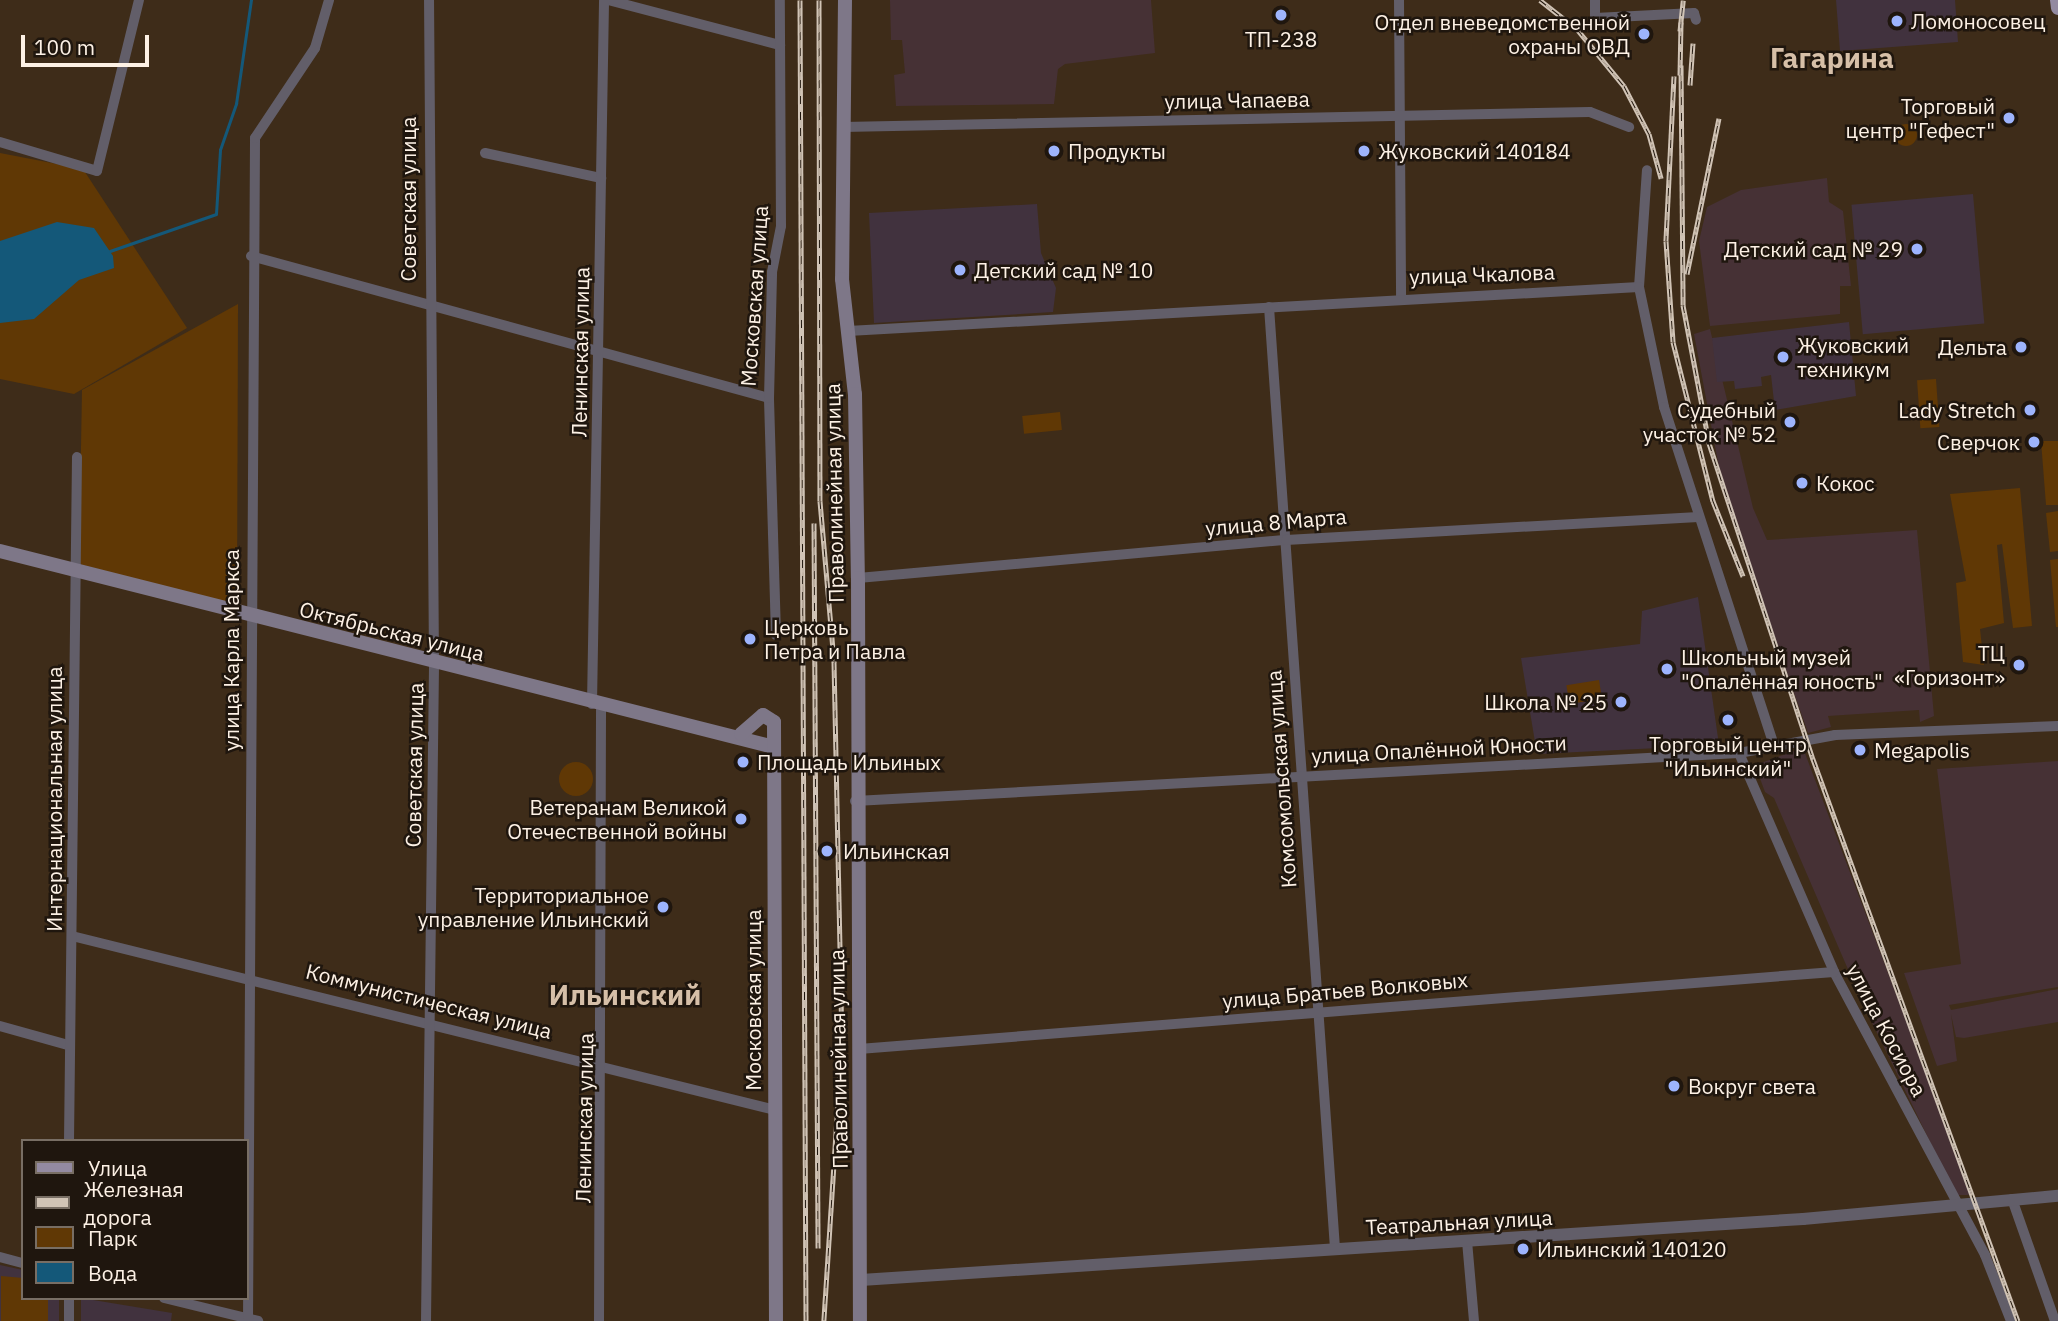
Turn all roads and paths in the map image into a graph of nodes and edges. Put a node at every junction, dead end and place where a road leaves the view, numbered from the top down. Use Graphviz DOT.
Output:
graph roads {
  1 [pos="139,0"];
  2 [pos="329,0"];
  3 [pos="429,0"];
  4 [pos="606,0"];
  5 [pos="780,0"];
  6 [pos="845,0"];
  7 [pos="1399,0"];
  8 [pos="1595,0"];
  9 [pos="2057,0"];
  10 [pos="2058,8"];
  11 [pos="1696,20"];
  12 [pos="780,46"];
  13 [pos="1399,116"];
  14 [pos="843,127"];
  15 [pos="1629,127"];
  16 [pos="0,142"];
  17 [pos="485,153"];
  18 [pos="1647,170"];
  19 [pos="601,178"];
  20 [pos="251,256"];
  21 [pos="1639,287"];
  22 [pos="1401,297"];
  23 [pos="427,304"];
  24 [pos="1269,307"];
  25 [pos="848,331"];
  26 [pos="601,351"];
  27 [pos="768,398"];
  28 [pos="77,457"];
  29 [pos="1698,517"];
  30 [pos="1286,540"];
  31 [pos="0,551"];
  32 [pos="74,571"];
  33 [pos="858,578"];
  34 [pos="251,616"];
  35 [pos="776,635"];
  36 [pos="434,663"];
  37 [pos="597,705"];
  38 [pos="2058,726"];
  39 [pos="741,734"];
  40 [pos="1774,746"];
  41 [pos="775,747"];
  42 [pos="1739,753"];
  43 [pos="1301,776"];
  44 [pos="855,801"];
  45 [pos="72,936"];
  46 [pos="1834,972"];
  47 [pos="251,976"];
  48 [pos="1316,1011"];
  49 [pos="430,1020"];
  50 [pos="0,1026"];
  51 [pos="68,1045"];
  52 [pos="859,1049"];
  53 [pos="603,1065"];
  54 [pos="775,1111"];
  55 [pos="69,1139"];
  56 [pos="2058,1196"];
  57 [pos="2012,1199"];
  58 [pos="1958,1205"];
  59 [pos="1466,1241"];
  60 [pos="1335,1248"];
  61 [pos="0,1257"];
  62 [pos="21,1262"];
  63 [pos="861,1279"];
  64 [pos="69,1300"];
  65 [pos="172,1300"];
  66 [pos="248,1320"];
  67 [pos="69,1321"];
  68 [pos="258,1321"];
  69 [pos="426,1321"];
  70 [pos="599,1321"];
  71 [pos="776,1321"];
  72 [pos="860,1321"];
  73 [pos="1475,1321"];
  74 [pos="2011,1321"];
  75 [pos="2054,1321"];
  1 -- 16 [label="street"];
  2 -- 20 [label="street, улица Карла Маркса"];
  3 -- 23 [label="street, Советская улица"];
  4 -- 12 [label="street"];
  4 -- 19 [label="street, Ленинская улица"];
  5 -- 12 [label="street, Московская улица"];
  6 -- 14 [label="main road, Праволинейная улица"];
  7 -- 13 [label="street"];
  8 -- 11 [label="street"];
  9 -- 10 [label="main road"];
  12 -- 27 [label="street, Московская улица"];
  13 -- 14 [label="street, улица Чапаева"];
  13 -- 15 [label="street, улица Чапаева"];
  13 -- 22 [label="street"];
  14 -- 25 [label="main road, Праволинейная улица"];
  17 -- 19 [label="street"];
  18 -- 21 [label="street"];
  19 -- 26 [label="street, Ленинская улица"];
  20 -- 23 [label="street"];
  20 -- 34 [label="street, улица Карла Маркса"];
  21 -- 22 [label="street, улица Чкалова"];
  21 -- 29 [label="street"];
  22 -- 24 [label="street, улица Чкалова"];
  23 -- 26 [label="street"];
  23 -- 36 [label="street, Советская улица"];
  24 -- 25 [label="street, улица Чкалова"];
  24 -- 30 [label="street, Комсомольская улица"];
  25 -- 33 [label="main road, Праволинейная улица"];
  26 -- 27 [label="street"];
  26 -- 37 [label="street, Ленинская улица"];
  27 -- 35 [label="street, Московская улица"];
  28 -- 32 [label="street, Интернациональная улица"];
  29 -- 30 [label="street, улица 8 Марта"];
  29 -- 40 [label="street"];
  30 -- 33 [label="street, улица 8 Марта"];
  30 -- 43 [label="street, Комсомольская улица"];
  31 -- 32 [label="main road, Октябрьская улица"];
  32 -- 34 [label="main road, Октябрьская улица"];
  32 -- 45 [label="street, Интернациональная улица"];
  33 -- 44 [label="main road, Праволинейная улица"];
  34 -- 36 [label="main road, Октябрьская улица"];
  34 -- 47 [label="street, улица Карла Маркса"];
  36 -- 37 [label="main road, Октябрьская улица"];
  36 -- 49 [label="street, Советская улица"];
  37 -- 39 [label="main road, Октябрьская улица"];
  37 -- 53 [label="street, Ленинская улица"];
  38 -- 40 [label="street, улица Опалённой Юности"];
  39 -- 41 [label="main road, Октябрьская улица"];
  39 -- 41 [label="main road, Московская улица"];
  40 -- 42 [label="street, улица Опалённой Юности"];
  41 -- 54 [label="main road, Московская улица"];
  42 -- 43 [label="street, улица Опалённой Юности"];
  42 -- 46 [label="street, улица Косиора"];
  43 -- 44 [label="street, улица Опалённой Юности"];
  43 -- 48 [label="street, Комсомольская улица"];
  44 -- 52 [label="main road, Праволинейная улица"];
  45 -- 47 [label="street, Коммунистическая улица"];
  45 -- 51 [label="street, Интернациональная улица"];
  46 -- 48 [label="street, улица Братьев Волковых"];
  46 -- 58 [label="street, улица Косиора"];
  47 -- 49 [label="street, Коммунистическая улица"];
  47 -- 66 [label="street, улица Карла Маркса"];
  48 -- 52 [label="street, улица Братьев Волковых"];
  48 -- 60 [label="street, Комсомольская улица"];
  49 -- 53 [label="street, Коммунистическая улица"];
  49 -- 69 [label="street, Советская улица"];
  50 -- 51 [label="street"];
  51 -- 55 [label="street, Интернациональная улица"];
  52 -- 63 [label="main road, Праволинейная улица"];
  53 -- 54 [label="street, Коммунистическая улица"];
  53 -- 70 [label="street, Ленинская улица"];
  54 -- 71 [label="main road, Московская улица"];
  56 -- 57 [label="street, Театральная улица"];
  57 -- 58 [label="street, Театральная улица"];
  57 -- 75 [label="street"];
  58 -- 59 [label="street, Театральная улица"];
  58 -- 74 [label="street, улица Косиора"];
  59 -- 60 [label="street, Театральная улица"];
  59 -- 73 [label="street"];
  60 -- 63 [label="street, Театральная улица"];
  61 -- 62 [label="street"];
  63 -- 72 [label="main road, Праволинейная улица"];
  64 -- 67 [label="street"];
  65 -- 66 [label="street"];
  66 -- 68 [label="street"];
}
